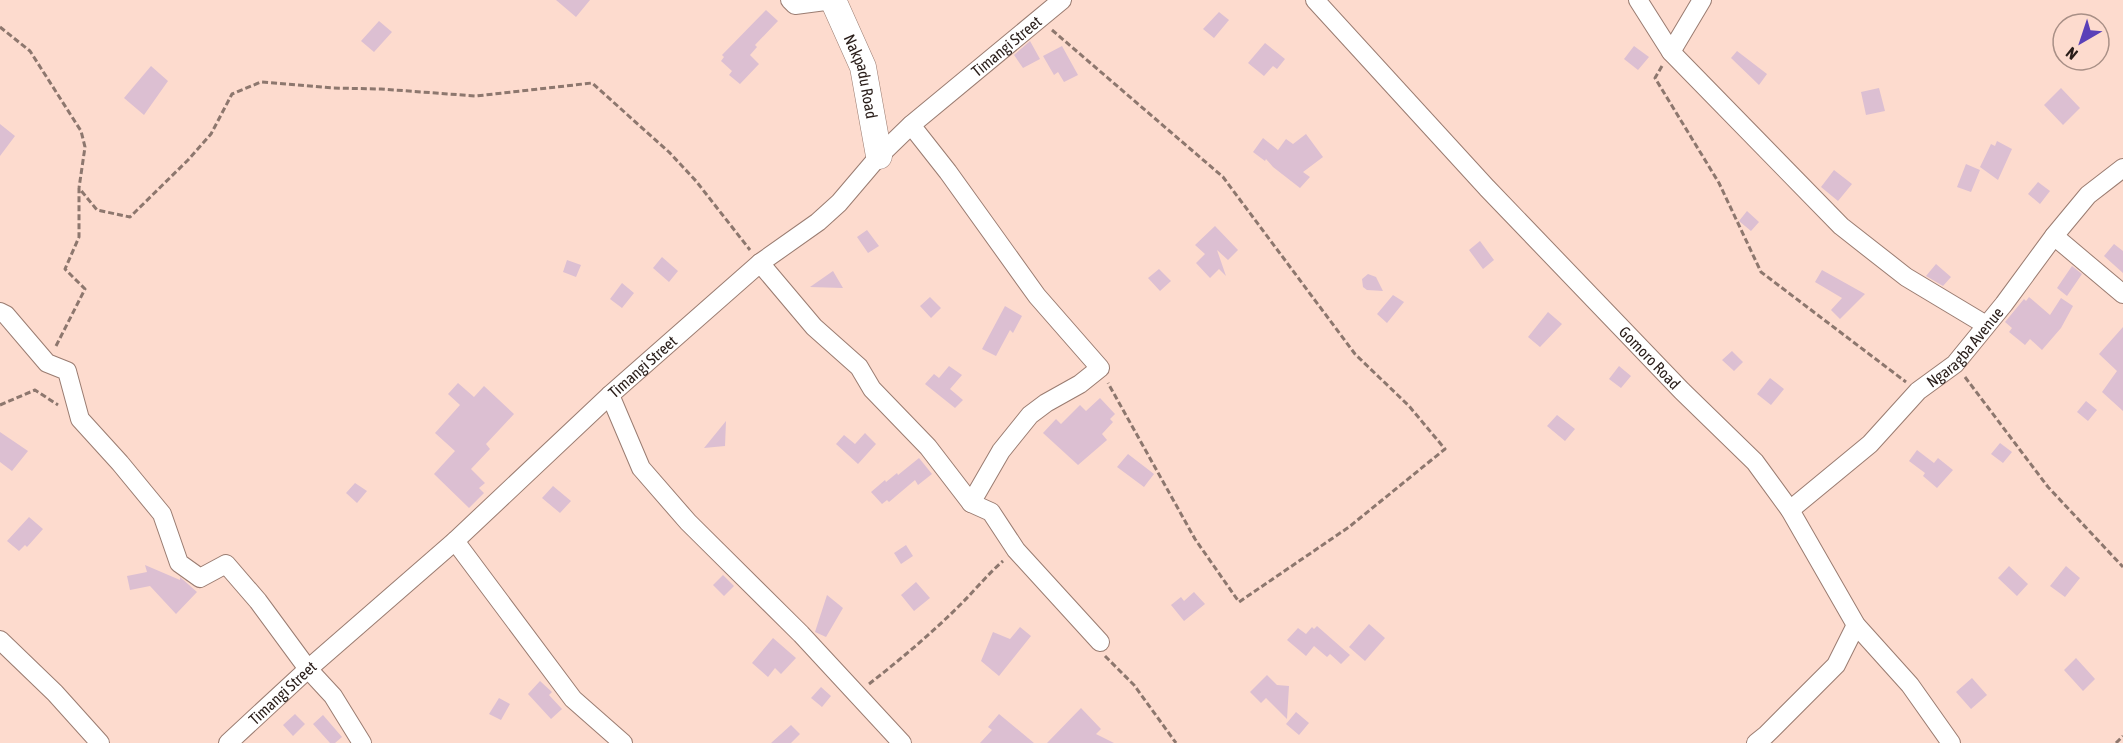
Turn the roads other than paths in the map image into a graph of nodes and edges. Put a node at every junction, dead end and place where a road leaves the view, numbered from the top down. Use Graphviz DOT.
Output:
graph roads {
  1 [pos="790,0"];
  2 [pos="833,0"];
  3 [pos="1062,0"];
  4 [pos="1315,0"];
  5 [pos="1638,0"];
  6 [pos="1702,0"];
  7 [pos="1671,52"];
  8 [pos="911,125"];
  9 [pos="879,156"];
  10 [pos="2123,168"];
  11 [pos="2054,236"];
  12 [pos="760,263"];
  13 [pos="2123,294"];
  14 [pos="0,312"];
  15 [pos="1986,325"];
  16 [pos="610,395"];
  17 [pos="971,503"];
  18 [pos="1790,510"];
  19 [pos="455,541"];
  20 [pos="1856,625"];
  21 [pos="0,640"];
  22 [pos="1100,642"];
  23 [pos="308,669"];
  24 [pos="100,743"];
  25 [pos="228,743"];
  26 [pos="362,743"];
  27 [pos="623,743"];
  28 [pos="902,743"];
  29 [pos="1756,743"];
  30 [pos="1951,743"];
  1 -- 2 [label="street"];
  2 -- 9 [label="street, Nakpadu Road"];
  3 -- 8 [label="street, Timangi Street"];
  4 -- 18 [label="street, Gomoro Road"];
  5 -- 7 [label="street"];
  6 -- 7 [label="street"];
  7 -- 15 [label="street"];
  8 -- 9 [label="street, Timangi Street"];
  8 -- 17 [label="street"];
  9 -- 12 [label="street, Timangi Street"];
  10 -- 11 [label="street, Ngaragba Avenue"];
  11 -- 13 [label="street"];
  11 -- 15 [label="street, Ngaragba Avenue"];
  12 -- 16 [label="street, Timangi Street"];
  12 -- 17 [label="street"];
  14 -- 23 [label="street"];
  15 -- 18 [label="street, Ngaragba Avenue"];
  16 -- 19 [label="street, Timangi Street"];
  16 -- 28 [label="street"];
  17 -- 22 [label="street"];
  18 -- 20 [label="street, Gomoro Road"];
  19 -- 23 [label="street, Timangi Street"];
  19 -- 27 [label="street"];
  20 -- 29 [label="street"];
  20 -- 30 [label="street, Gomoro Road"];
  21 -- 24 [label="street"];
  23 -- 25 [label="street, Timangi Street"];
  23 -- 26 [label="street"];
}
